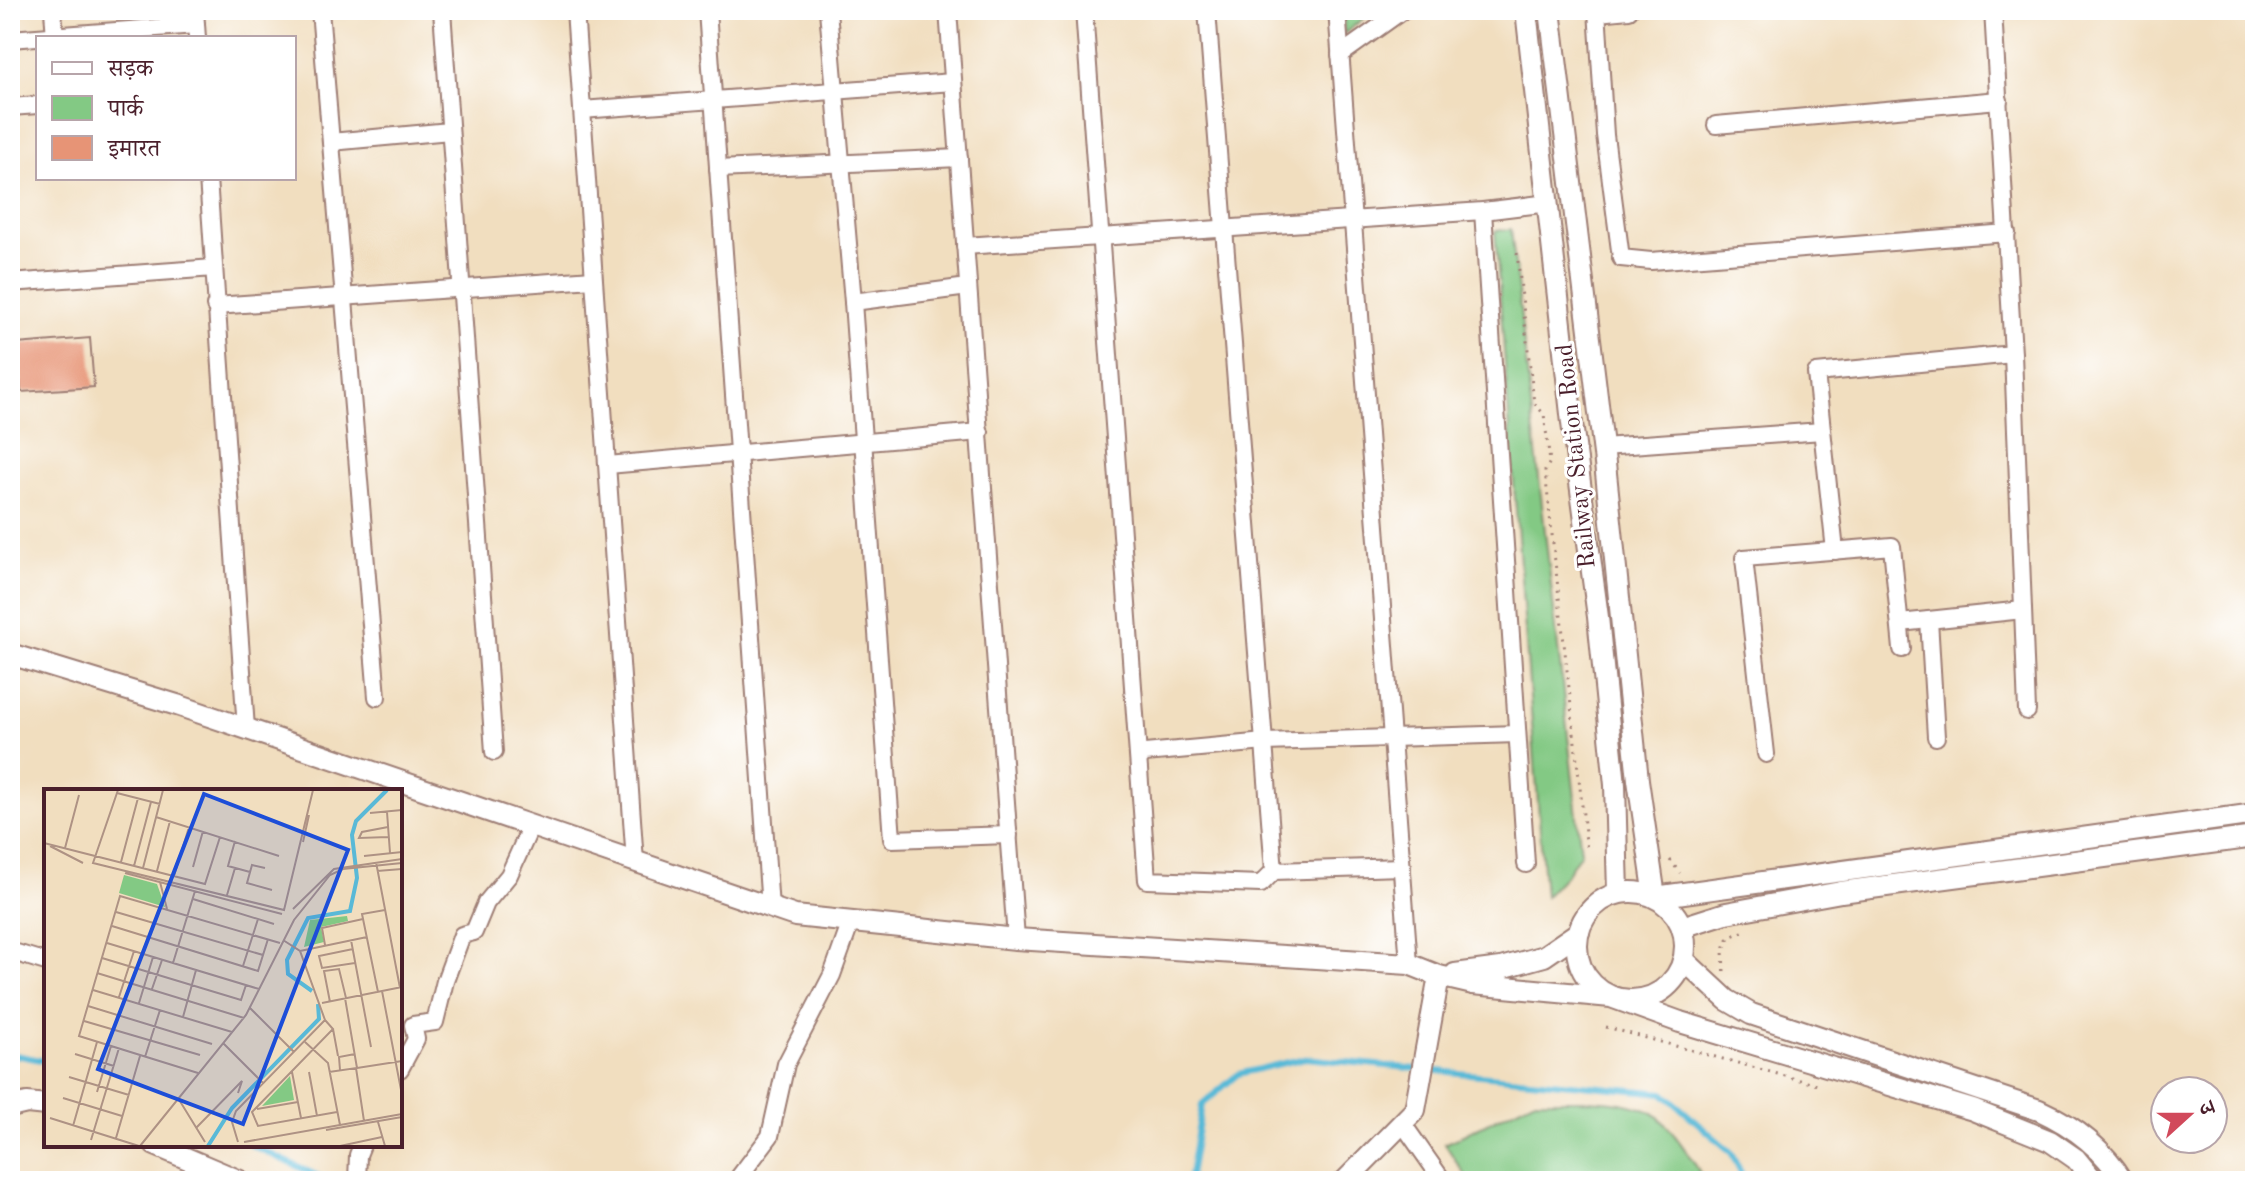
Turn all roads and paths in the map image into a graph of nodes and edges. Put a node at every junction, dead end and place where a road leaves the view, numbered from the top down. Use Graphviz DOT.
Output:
graph roads {
  1 [pos="53,10"];
  2 [pos="320,10"];
  3 [pos="442,10"];
  4 [pos="575,10"];
  5 [pos="707,10"];
  6 [pos="828,10"];
  7 [pos="948,10"];
  8 [pos="1084,10"];
  9 [pos="1207,10"];
  10 [pos="1337,10"];
  11 [pos="1403,10"];
  12 [pos="1526,10"];
  13 [pos="1550,10"];
  14 [pos="1629,10"];
  15 [pos="1993,10"];
  16 [pos="1597,12"];
  17 [pos="196,24"];
  18 [pos="55,36"];
  19 [pos="66,36"];
  20 [pos="36,38"];
  21 [pos="10,39"];
  22 [pos="1340,55"];
  23 [pos="953,82"];
  24 [pos="833,91"];
  25 [pos="713,100"];
  26 [pos="1999,100"];
  27 [pos="36,105"];
  28 [pos="10,107"];
  29 [pos="582,110"];
  30 [pos="1716,125"];
  31 [pos="450,131"];
  32 [pos="331,142"];
  33 [pos="959,158"];
  34 [pos="840,163"];
  35 [pos="718,169"];
  36 [pos="208,180"];
  37 [pos="1549,203"];
  38 [pos="1483,211"];
  39 [pos="1353,219"];
  40 [pos="1226,228"];
  41 [pos="2007,233"];
  42 [pos="1101,236"];
  43 [pos="965,246"];
  44 [pos="1517,253"];
  45 [pos="214,268"];
  46 [pos="593,279"];
  47 [pos="10,283"];
  48 [pos="968,287"];
  49 [pos="462,288"];
  50 [pos="343,297"];
  51 [pos="853,302"];
  52 [pos="215,306"];
  53 [pos="2013,354"];
  54 [pos="1822,431"];
  55 [pos="980,432"];
  56 [pos="864,443"];
  57 [pos="1603,447"];
  58 [pos="739,454"];
  59 [pos="608,465"];
  60 [pos="1835,551"];
  61 [pos="2023,610"];
  62 [pos="1929,620"];
  63 [pos="1900,623"];
  64 [pos="1902,649"];
  65 [pos="10,654"];
  66 [pos="377,697"];
  67 [pos="2027,711"];
  68 [pos="246,729"];
  69 [pos="1517,734"];
  70 [pos="1936,737"];
  71 [pos="1392,738"];
  72 [pos="1265,742"];
  73 [pos="494,752"];
  74 [pos="1766,754"];
  75 [pos="1139,758"];
  76 [pos="2255,814"];
  77 [pos="531,826"];
  78 [pos="1009,835"];
  79 [pos="2255,837"];
  80 [pos="1666,849"];
  81 [pos="1587,851"];
  82 [pos="635,862"];
  83 [pos="1526,864"];
  84 [pos="1402,866"];
  85 [pos="1274,871"];
  86 [pos="1692,877"];
  87 [pos="1618,893"];
  88 [pos="1655,897"];
  89 [pos="770,908"];
  90 [pos="851,922"];
  91 [pos="1682,927"];
  92 [pos="1758,927"];
  93 [pos="1579,932"];
  94 [pos="1016,939"];
  95 [pos="10,951"];
  96 [pos="1684,960"];
  97 [pos="44,961"];
  98 [pos="1409,964"];
  99 [pos="1439,976"];
  100 [pos="1732,980"];
  101 [pos="1611,997"];
  102 [pos="1606,1027"];
  103 [pos="402,1065"];
  104 [pos="1830,1089"];
  105 [pos="44,1105"];
  106 [pos="10,1107"];
  107 [pos="1403,1124"];
  108 [pos="160,1147"];
  109 [pos="361,1147"];
  110 [pos="240,1181"];
  111 [pos="357,1181"];
  112 [pos="736,1181"];
  113 [pos="1345,1181"];
  114 [pos="1443,1181"];
  115 [pos="2094,1181"];
  116 [pos="2123,1181"];
  1 -- 18 [label="street"];
  2 -- 32 [label="street"];
  3 -- 31 [label="street"];
  4 -- 29 [label="street"];
  5 -- 25 [label="street"];
  6 -- 24 [label="street"];
  7 -- 23 [label="street"];
  8 -- 42 [label="street"];
  9 -- 40 [label="street"];
  10 -- 22 [label="street"];
  11 -- 22 [label="street"];
  12 -- 37 [label="street, Railway Station Road"];
  13 -- 57 [label="street, Railway Station Road"];
  14 -- 16 [label="street"];
  15 -- 26 [label="street"];
  16 -- 41 [label="street"];
  17 -- 19 [label="street"];
  20 -- 21 [label="street"];
  22 -- 39 [label="street"];
  23 -- 24 [label="street"];
  23 -- 33 [label="street"];
  24 -- 25 [label="street"];
  24 -- 34 [label="street"];
  25 -- 29 [label="street"];
  25 -- 35 [label="street"];
  26 -- 30 [label="street"];
  26 -- 41 [label="street"];
  27 -- 28 [label="street"];
  29 -- 46 [label="street"];
  31 -- 32 [label="street"];
  31 -- 49 [label="street"];
  32 -- 50 [label="street"];
  33 -- 34 [label="street"];
  33 -- 43 [label="street"];
  34 -- 35 [label="street"];
  34 -- 51 [label="street"];
  35 -- 58 [label="street"];
  36 -- 45 [label="street"];
  37 -- 38 [label="street"];
  37 -- 87 [label="street, Railway Station Road"];
  38 -- 39 [label="street"];
  38 -- 69 [label="street"];
  39 -- 40 [label="street"];
  39 -- 71 [label="street"];
  40 -- 42 [label="street"];
  40 -- 72 [label="street"];
  41 -- 53 [label="street"];
  42 -- 43 [label="street"];
  42 -- 75 [label="street"];
  43 -- 48 [label="street"];
  44 -- 81 [label="path"];
  45 -- 47 [label="street"];
  45 -- 52 [label="street"];
  46 -- 49 [label="street"];
  46 -- 59 [label="street"];
  48 -- 51 [label="street"];
  48 -- 55 [label="street"];
  49 -- 50 [label="street"];
  49 -- 73 [label="street"];
  50 -- 52 [label="street"];
  50 -- 66 [label="street"];
  51 -- 56 [label="street"];
  52 -- 68 [label="street"];
  53 -- 54 [label="street"];
  53 -- 61 [label="street"];
  54 -- 57 [label="street"];
  54 -- 60 [label="street"];
  55 -- 56 [label="street"];
  55 -- 78 [label="street"];
  56 -- 58 [label="street"];
  56 -- 78 [label="street"];
  57 -- 88 [label="street, Railway Station Road"];
  58 -- 59 [label="street"];
  58 -- 89 [label="street"];
  59 -- 82 [label="street"];
  60 -- 63 [label="street"];
  60 -- 74 [label="street"];
  61 -- 62 [label="street"];
  61 -- 67 [label="street"];
  62 -- 63 [label="street"];
  62 -- 70 [label="street"];
  63 -- 64 [label="street"];
  65 -- 68 [label="street"];
  68 -- 77 [label="street"];
  69 -- 71 [label="street"];
  69 -- 83 [label="street"];
  71 -- 72 [label="street"];
  71 -- 84 [label="street"];
  72 -- 75 [label="street"];
  72 -- 85 [label="street"];
  75 -- 85 [label="street"];
  76 -- 88 [label="street"];
  77 -- 82 [label="street"];
  77 -- 103 [label="street"];
  78 -- 94 [label="street"];
  79 -- 91 [label="street"];
  80 -- 86 [label="path"];
  82 -- 89 [label="street"];
  84 -- 85 [label="street"];
  84 -- 98 [label="street"];
  87 -- 88 [label="street"];
  87 -- 93 [label="street"];
  88 -- 91 [label="street"];
  89 -- 90 [label="street"];
  90 -- 94 [label="street"];
  90 -- 112 [label="street"];
  91 -- 96 [label="street"];
  92 -- 100 [label="path"];
  93 -- 99 [label="street"];
  93 -- 101 [label="street"];
  94 -- 98 [label="street"];
  95 -- 97 [label="street"];
  96 -- 101 [label="street"];
  96 -- 116 [label="street"];
  98 -- 99 [label="street"];
  99 -- 101 [label="street"];
  99 -- 107 [label="street"];
  101 -- 115 [label="street"];
  102 -- 104 [label="path"];
  105 -- 106 [label="street"];
  107 -- 113 [label="street"];
  107 -- 114 [label="street"];
  108 -- 110 [label="street"];
  109 -- 111 [label="street"];
}
